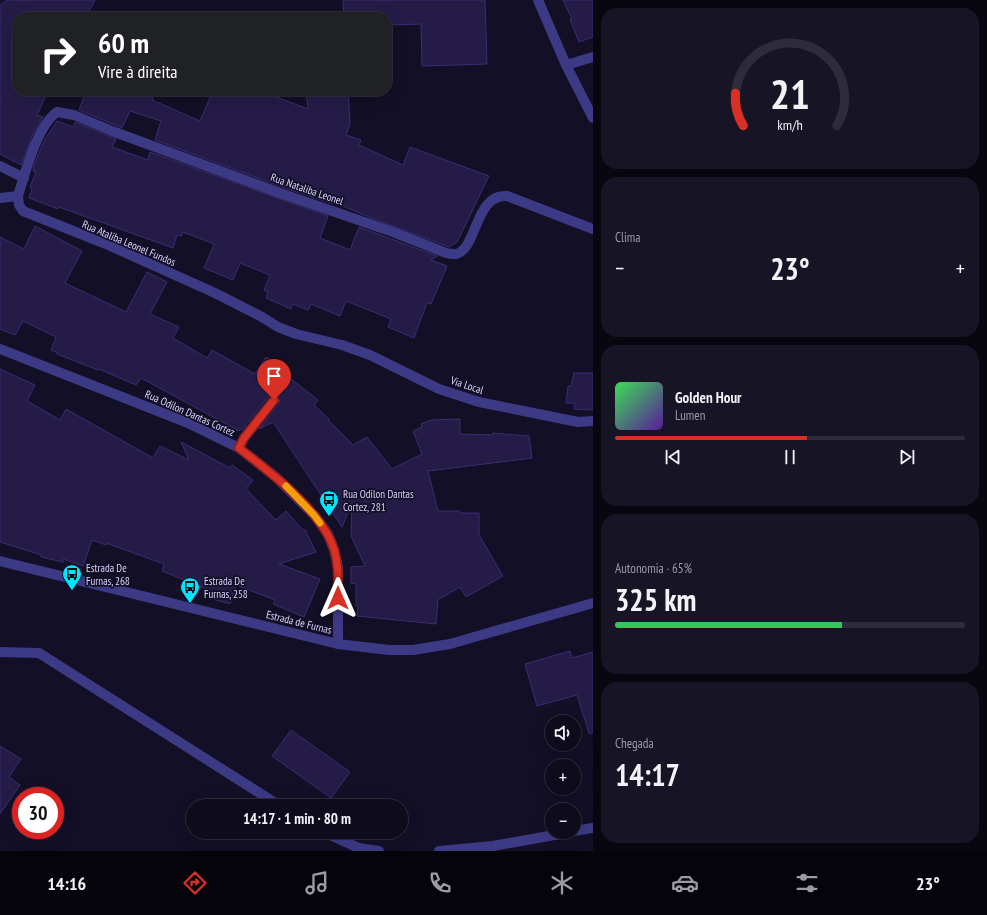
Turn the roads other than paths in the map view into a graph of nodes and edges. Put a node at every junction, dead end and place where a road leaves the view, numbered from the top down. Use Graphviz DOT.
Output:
graph roads {
  1 [pos="538,0"];
  2 [pos="593,57"];
  3 [pos="566,64"];
  4 [pos="593,118"];
  5 [pos="0,166"];
  6 [pos="24,178"];
  7 [pos="18,196"];
  8 [pos="0,198"];
  9 [pos="593,229"];
  10 [pos="342,345"];
  11 [pos="0,349"];
  12 [pos="274,400"];
  13 [pos="593,421"];
  14 [pos="239,448"];
  15 [pos="0,561"];
  16 [pos="593,602"];
  17 [pos="338,644"];
  18 [pos="0,652"];
  19 [pos="269,799"];
  20 [pos="593,828"];
  21 [pos="581,830"];
  22 [pos="545,837"];
  23 [pos="339,839"];
  24 [pos="379,851"];
  25 [pos="439,851"];
  1 -- 3 [label="street"];
  2 -- 3 [label="street"];
  3 -- 4 [label="street"];
  5 -- 6 [label="street"];
  6 -- 7 [label="street"];
  6 -- 9 [label="street, Rua Nataliba Leonel"];
  7 -- 8 [label="street"];
  7 -- 10 [label="street, Rua Ataliba Leonel Fundos"];
  10 -- 13 [label="street, Via Local"];
  11 -- 14 [label="street, Rua Odilon Dantas Cortez"];
  12 -- 14 [label="street"];
  14 -- 17 [label="street, Rua Odilon Dantas Cortez"];
  15 -- 17 [label="street, Estrada de Furnas"];
  16 -- 17 [label="street, Estrada de Furnas"];
  18 -- 19 [label="street"];
  20 -- 21 [label="street"];
  22 -- 25 [label="street"];
  23 -- 24 [label="street"];
}
